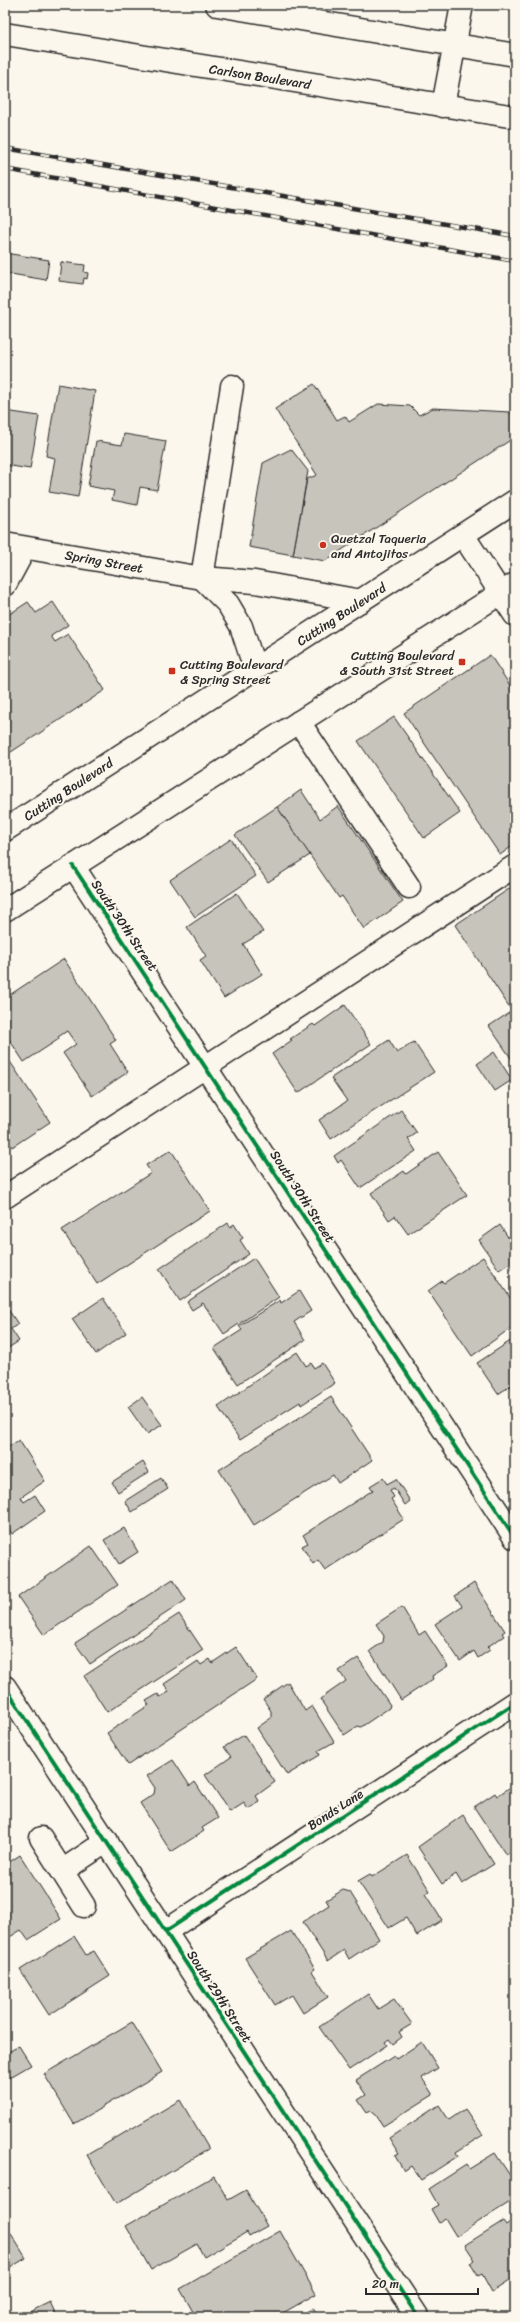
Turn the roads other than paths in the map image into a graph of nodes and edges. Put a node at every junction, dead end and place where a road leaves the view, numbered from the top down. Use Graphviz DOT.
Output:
graph roads {
  1 [pos="217,5"];
  2 [pos="462,5"];
  3 [pos="5,34"];
  4 [pos="454,46"];
  5 [pos="515,55"];
  6 [pos="444,106"];
  7 [pos="515,117"];
  8 [pos="232,386"];
  9 [pos="515,501"];
  10 [pos="463,534"];
  11 [pos="15,546"];
  12 [pos="202,578"];
  13 [pos="5,586"];
  14 [pos="508,589"];
  15 [pos="361,601"];
  16 [pos="515,615"];
  17 [pos="255,669"];
  18 [pos="299,722"];
  19 [pos="5,830"];
  20 [pos="73,866"];
  21 [pos="515,866"];
  22 [pos="409,887"];
  23 [pos="5,910"];
  24 [pos="207,1066"];
  25 [pos="5,1197"];
  26 [pos="515,1538"];
  27 [pos="5,1687"];
  28 [pos="515,1704"];
  29 [pos="41,1838"];
  30 [pos="107,1841"];
  31 [pos="62,1871"];
  32 [pos="84,1906"];
  33 [pos="166,1931"];
  34 [pos="418,2317"];
  1 -- 4 [label="street"];
  2 -- 4 [label="street"];
  3 -- 6 [label="street, Carlson Boulevard"];
  4 -- 5 [label="street"];
  4 -- 6 [label="street"];
  6 -- 7 [label="street, Carlson Boulevard"];
  8 -- 12 [label="street"];
  9 -- 10 [label="street, Cutting Boulevard"];
  10 -- 14 [label="street"];
  10 -- 15 [label="street, Cutting Boulevard"];
  11 -- 12 [label="street, Spring Street"];
  11 -- 13 [label="street"];
  12 -- 15 [label="street, Spring Street"];
  12 -- 17 [label="street"];
  14 -- 16 [label="street"];
  14 -- 18 [label="street"];
  15 -- 17 [label="street, Cutting Boulevard"];
  17 -- 19 [label="street, Cutting Boulevard"];
  18 -- 20 [label="street"];
  18 -- 22 [label="street"];
  20 -- 23 [label="street"];
  20 -- 24 [label="street, South 30th Street"];
  21 -- 24 [label="street"];
  24 -- 25 [label="street"];
  24 -- 26 [label="street, South 30th Street"];
  27 -- 30 [label="street, South 29th Street"];
  28 -- 33 [label="street, Bonds Lane"];
  29 -- 31 [label="street"];
  30 -- 31 [label="street"];
  30 -- 33 [label="street, South 29th Street"];
  31 -- 32 [label="street"];
  33 -- 34 [label="street, South 29th Street"];
}
